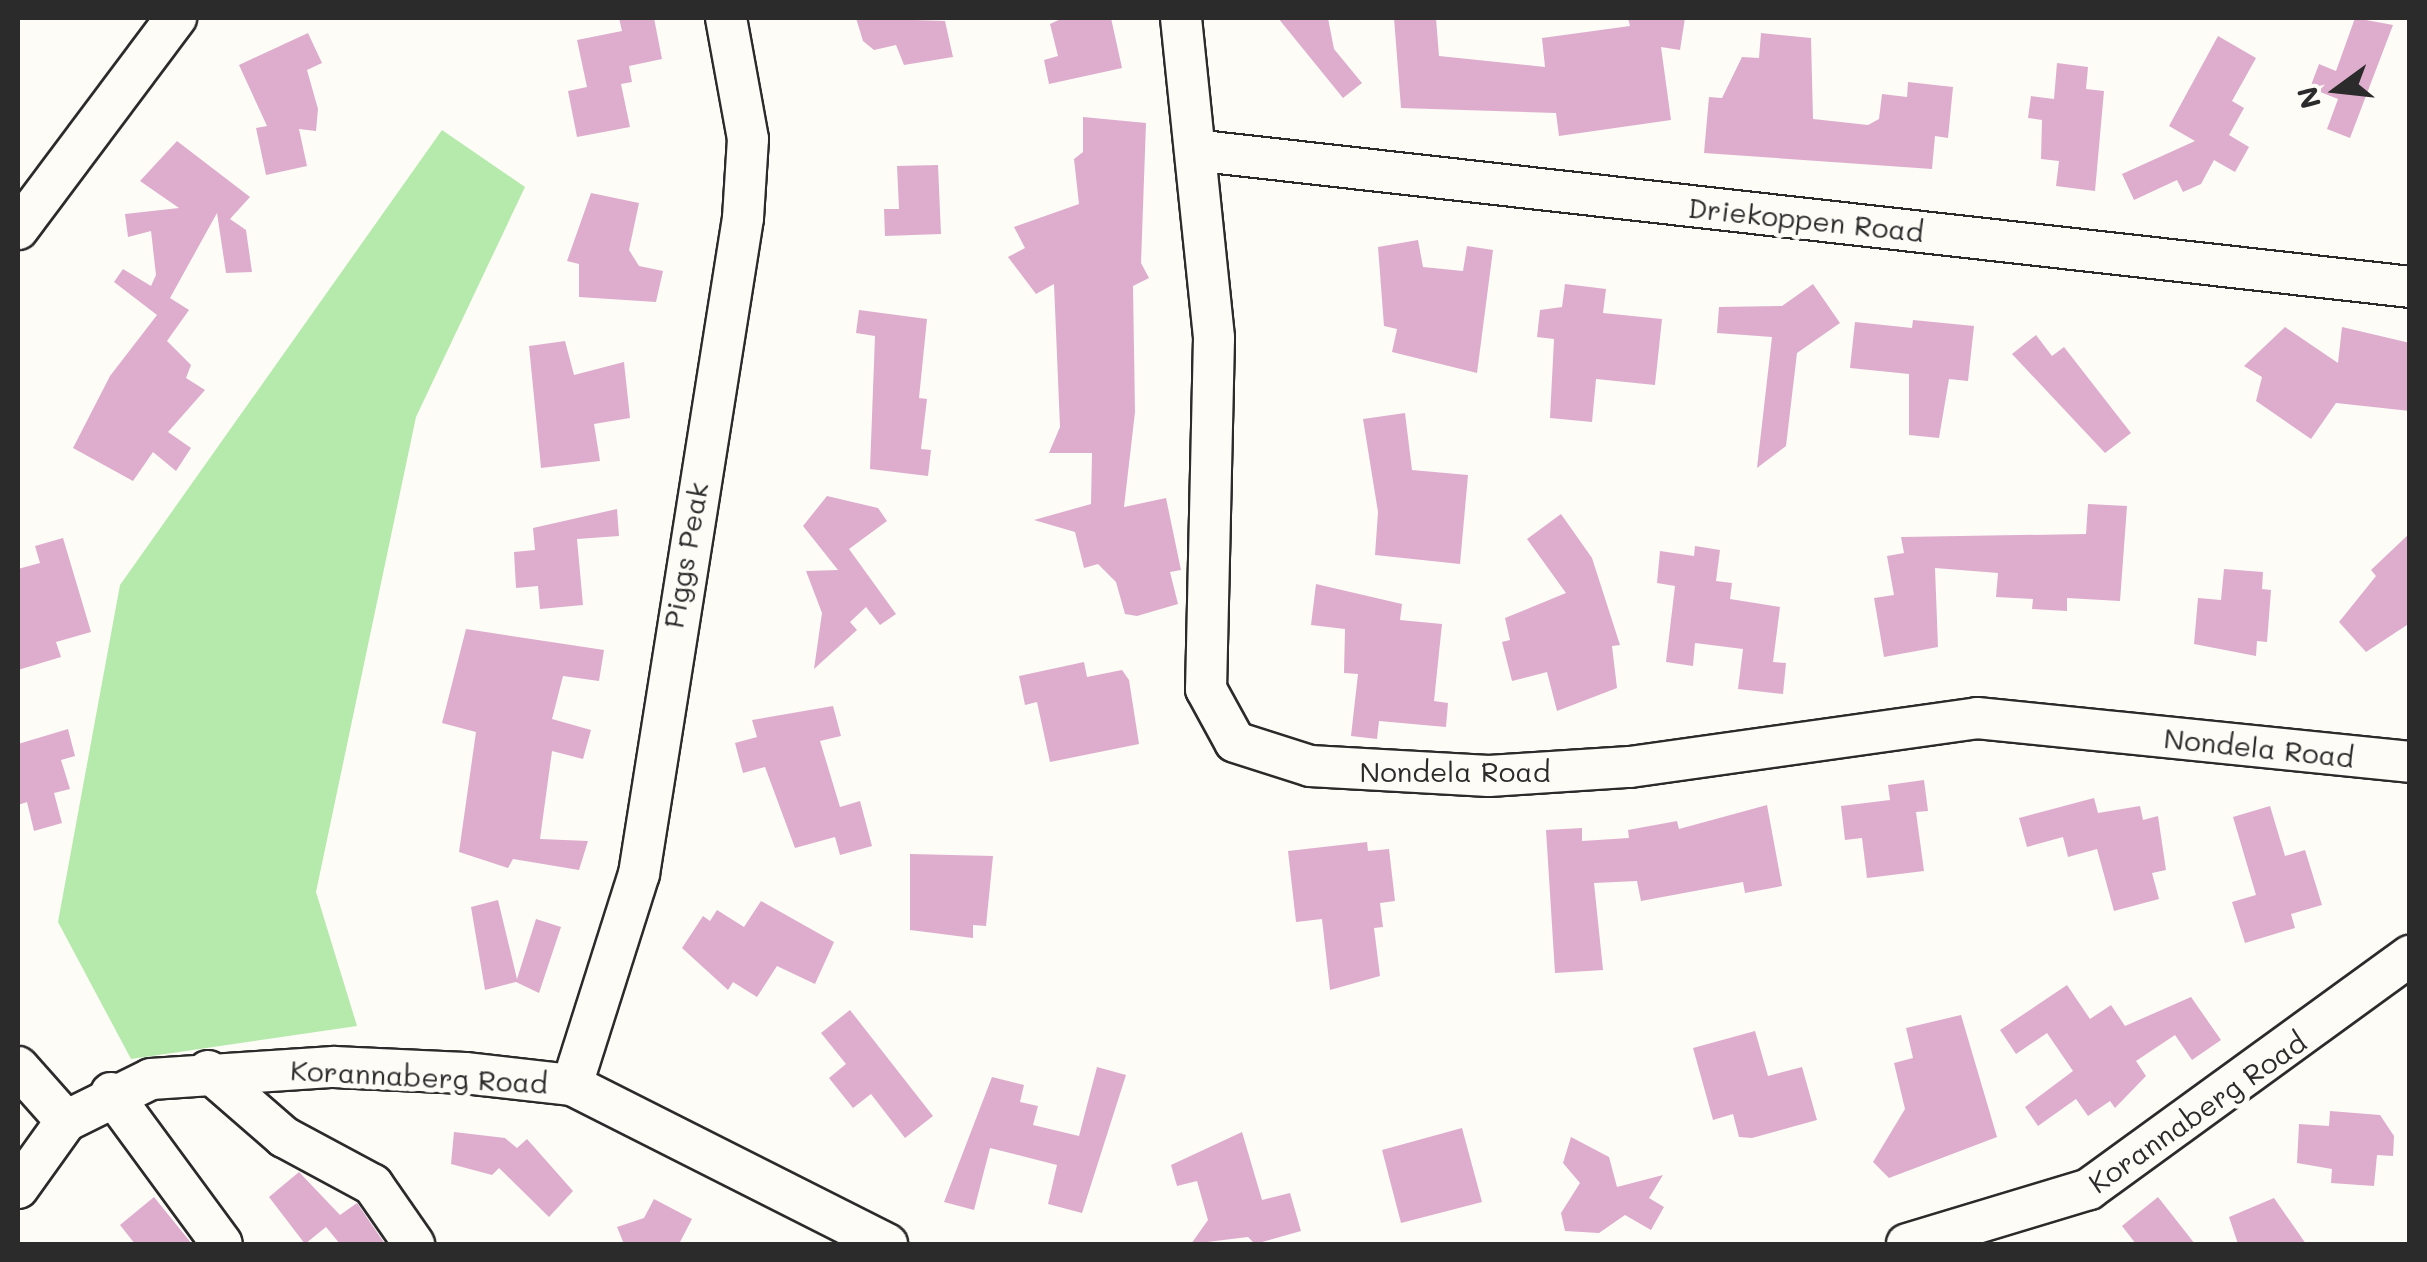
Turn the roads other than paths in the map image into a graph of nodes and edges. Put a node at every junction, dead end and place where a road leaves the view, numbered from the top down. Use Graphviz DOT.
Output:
graph roads {
  1 [pos="176,18"];
  2 [pos="726,18"];
  3 [pos="1181,18"];
  4 [pos="1202,151"];
  5 [pos="18,229"];
  6 [pos="2410,286"];
  7 [pos="2410,762"];
  8 [pos="2410,956"];
  9 [pos="18,1068"];
  10 [pos="208,1071"];
  11 [pos="572,1085"];
  12 [pos="111,1093"];
  13 [pos="66,1121"];
  14 [pos="18,1188"];
  15 [pos="222,1244"];
  16 [pos="414,1244"];
  17 [pos="887,1244"];
  18 [pos="1907,1244"];
  1 -- 5 [label="street"];
  2 -- 11 [label="street, Piggs Peak"];
  3 -- 4 [label="street, Nondela Road"];
  4 -- 6 [label="street, Driekoppen Road"];
  4 -- 7 [label="street, Nondela Road"];
  8 -- 18 [label="street, Korannaberg Road"];
  9 -- 13 [label="street"];
  10 -- 11 [label="street, Korannaberg Road"];
  10 -- 12 [label="street, Korannaberg Road"];
  10 -- 16 [label="street"];
  11 -- 17 [label="street, Korannaberg Road"];
  12 -- 13 [label="street, Korannaberg Road"];
  12 -- 15 [label="street"];
  13 -- 14 [label="street, Korannaberg Road"];
}
